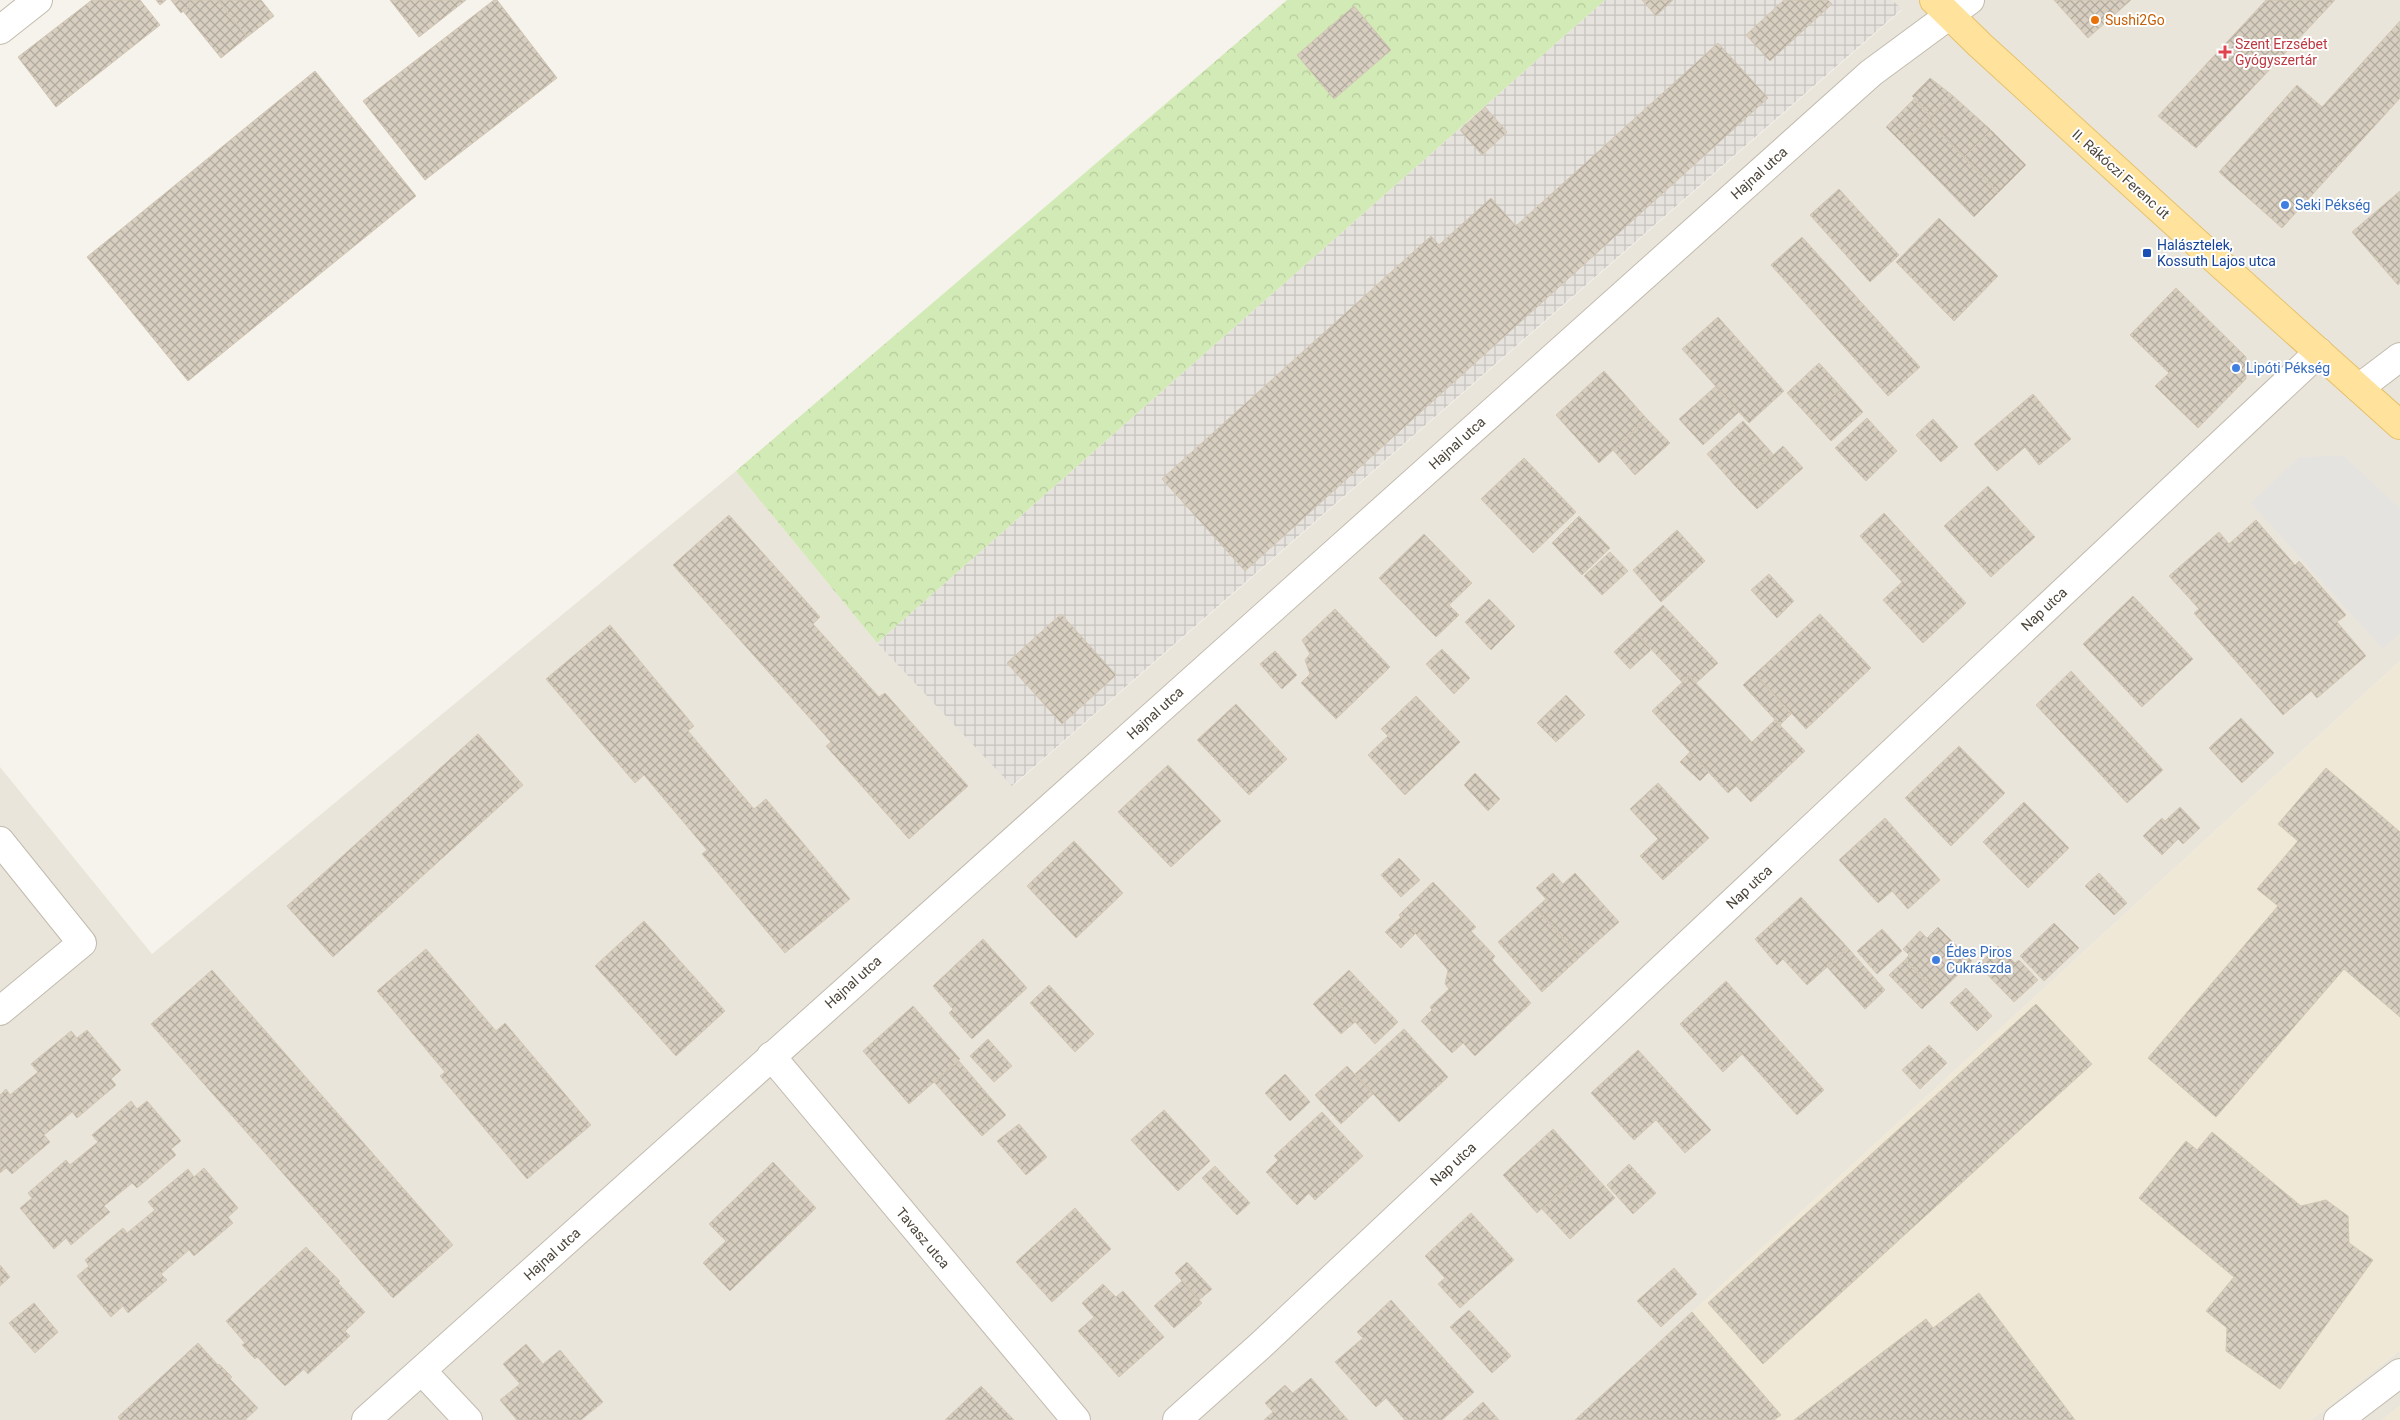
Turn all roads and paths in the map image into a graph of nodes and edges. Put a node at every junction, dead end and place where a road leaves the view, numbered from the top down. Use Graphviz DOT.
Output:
graph roads {
  1 [pos="38,0"];
  2 [pos="1952,5"];
  3 [pos="0,30"];
  4 [pos="2319,352"];
  5 [pos="2400,357"];
  6 [pos="2359,388"];
  7 [pos="2400,426"];
  8 [pos="0,841"];
  9 [pos="0,1012"];
  10 [pos="771,1056"];
  11 [pos="422,1370"];
  12 [pos="2400,1373"];
  13 [pos="366,1420"];
  14 [pos="468,1420"];
  15 [pos="1076,1420"];
  16 [pos="1177,1420"];
  17 [pos="2338,1420"];
  1 -- 3 [label="street"];
  2 -- 4 [label="main road, II. Rákóczi Ferenc út"];
  2 -- 10 [label="street, Hajnal utca"];
  4 -- 6 [label="main road, II. Rákóczi Ferenc út"];
  4 -- 16 [label="street, Nap utca"];
  5 -- 6 [label="street"];
  6 -- 7 [label="main road, II. Rákóczi Ferenc út"];
  8 -- 9 [label="street"];
  10 -- 11 [label="street, Hajnal utca"];
  10 -- 15 [label="street, Tavasz utca"];
  11 -- 13 [label="street, Hajnal utca"];
  11 -- 14 [label="street"];
  12 -- 17 [label="street"];
}
